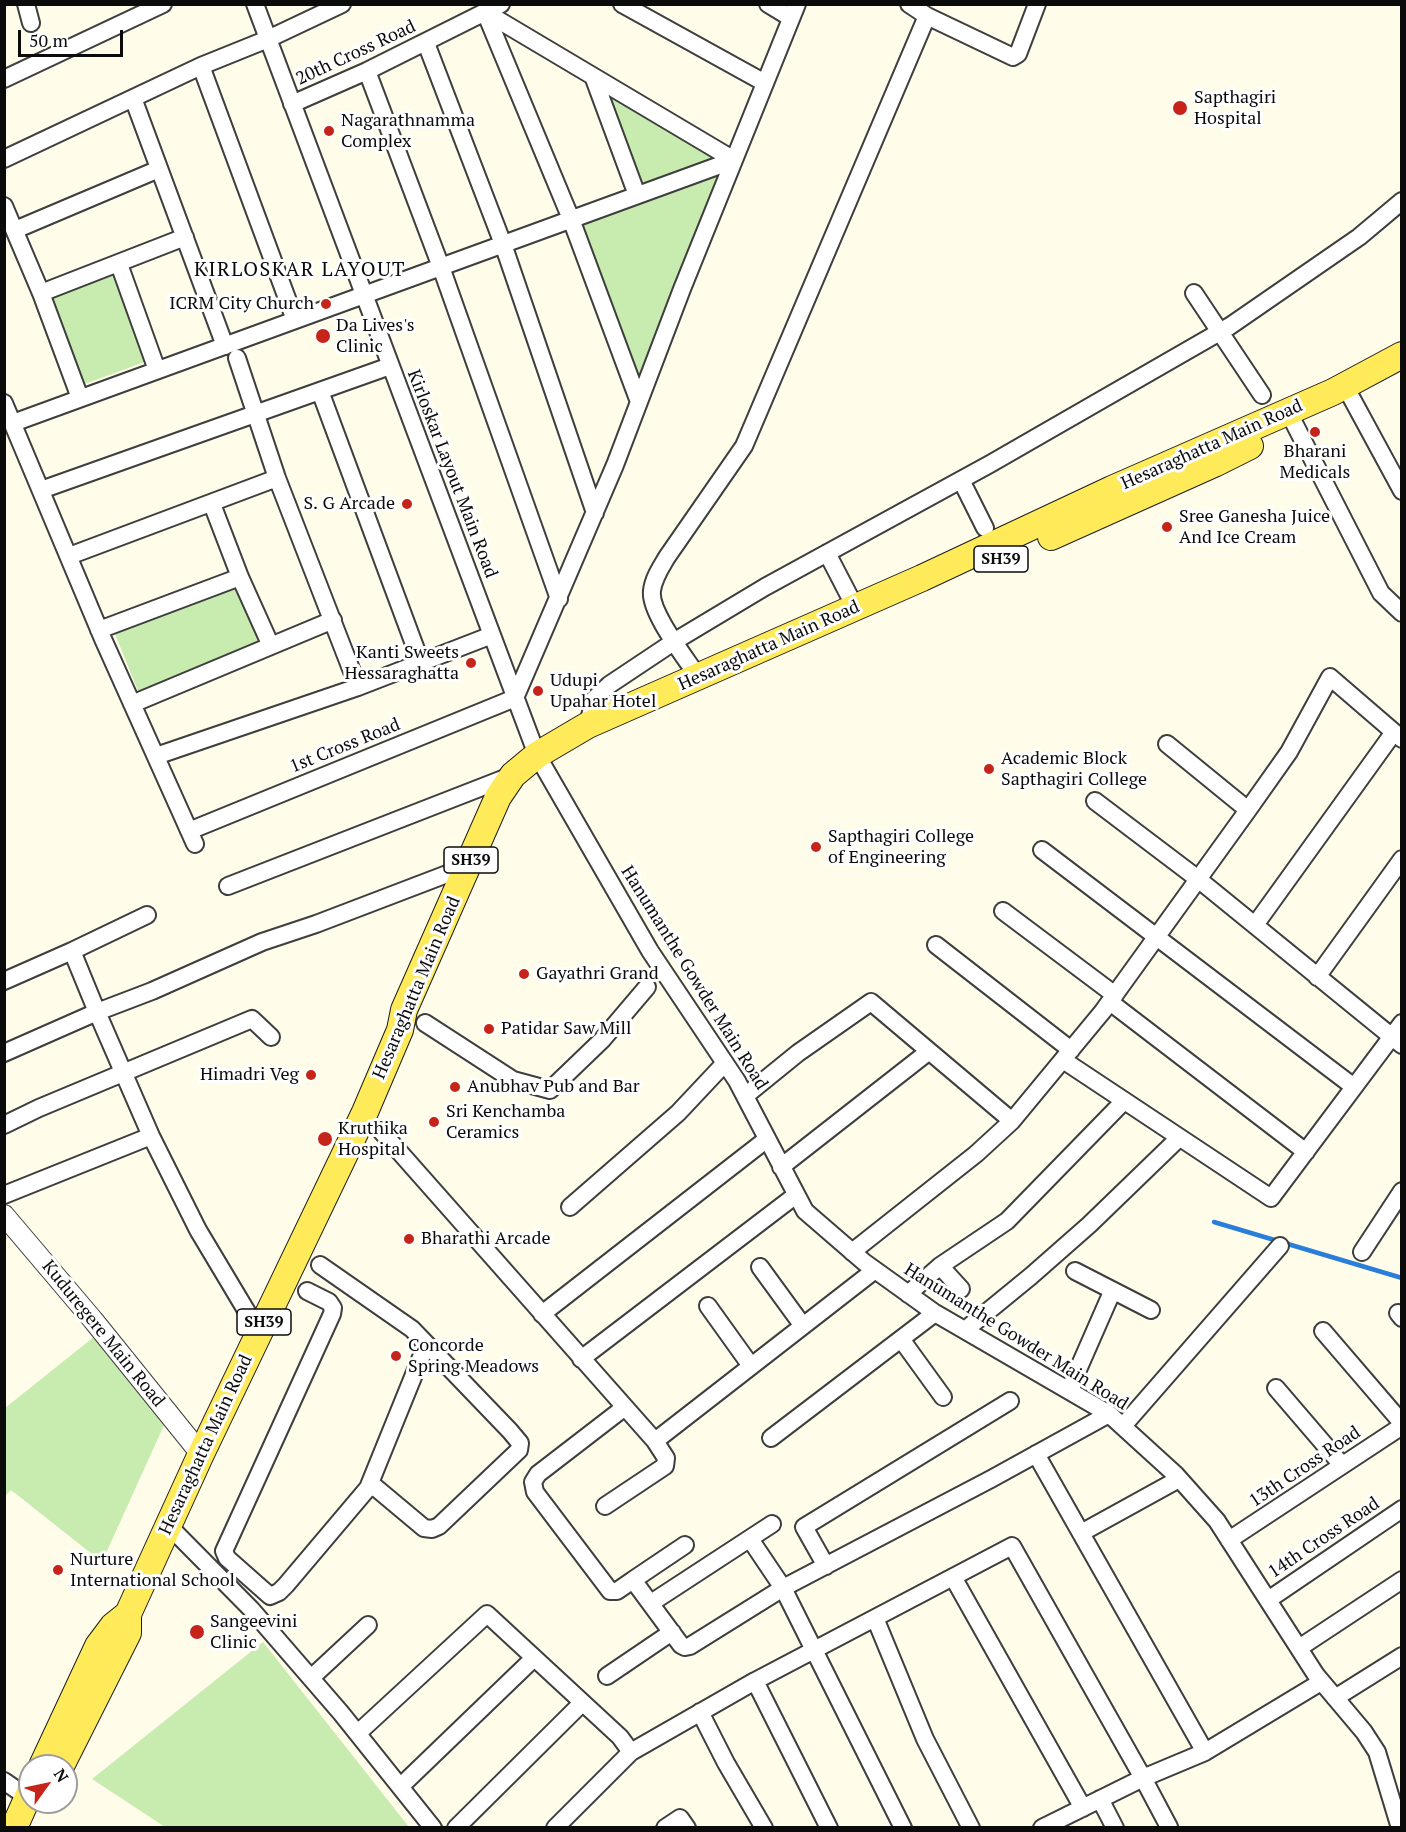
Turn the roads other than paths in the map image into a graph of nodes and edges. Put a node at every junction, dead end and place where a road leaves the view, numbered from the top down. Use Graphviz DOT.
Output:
graph roads {
  1 [pos="26,4"];
  2 [pos="163,4"];
  3 [pos="255,4"];
  4 [pos="342,4"];
  5 [pos="501,4"];
  6 [pos="622,4"];
  7 [pos="768,4"];
  8 [pos="909,4"];
  9 [pos="1037,4"];
  10 [pos="794,11"];
  11 [pos="485,12"];
  12 [pos="927,16"];
  13 [pos="31,23"];
  14 [pos="268,39"];
  15 [pos="426,43"];
  16 [pos="201,66"];
  17 [pos="367,71"];
  18 [pos="593,76"];
  19 [pos="4,80"];
  20 [pos="765,83"];
  21 [pos="133,98"];
  22 [pos="292,104"];
  23 [pos="4,159"];
  24 [pos="734,160"];
  25 [pos="159,169"];
  26 [pos="637,195"];
  27 [pos="1401,201"];
  28 [pos="4,206"];
  29 [pos="571,219"];
  30 [pos="15,230"];
  31 [pos="185,237"];
  32 [pos="502,244"];
  33 [pos="119,264"];
  34 [pos="441,267"];
  35 [pos="1194,292"];
  36 [pos="41,293"];
  37 [pos="363,295"];
  38 [pos="295,320"];
  39 [pos="1221,331"];
  40 [pos="231,352"];
  41 [pos="1401,355"];
  42 [pos="390,366"];
  43 [pos="157,370"];
  44 [pos="1401,374"];
  45 [pos="320,391"];
  46 [pos="1262,395"];
  47 [pos="1351,397"];
  48 [pos="80,398"];
  49 [pos="639,402"];
  50 [pos="4,403"];
  51 [pos="256,414"];
  52 [pos="13,423"];
  53 [pos="1294,423"];
  54 [pos="278,478"];
  55 [pos="961,480"];
  56 [pos="41,490"];
  57 [pos="1401,491"];
  58 [pos="212,504"];
  59 [pos="595,513"];
  60 [pos="985,528"];
  61 [pos="827,553"];
  62 [pos="69,556"];
  63 [pos="240,577"];
  64 [pos="559,599"];
  65 [pos="855,607"];
  66 [pos="1401,613"];
  67 [pos="333,620"];
  68 [pos="99,630"];
  69 [pos="492,635"];
  70 [pos="675,641"];
  71 [pos="271,646"];
  72 [pos="421,663"];
  73 [pos="698,677"];
  74 [pos="358,687"];
  75 [pos="515,698"];
  76 [pos="132,704"];
  77 [pos="592,731"];
  78 [pos="1398,736"];
  79 [pos="1167,744"];
  80 [pos="156,756"];
  81 [pos="541,761"];
  82 [pos="513,774"];
  83 [pos="1095,801"];
  84 [pos="1248,810"];
  85 [pos="1042,850"];
  86 [pos="1401,859"];
  87 [pos="468,866"];
  88 [pos="1198,879"];
  89 [pos="228,886"];
  90 [pos="1003,911"];
  91 [pos="147,915"];
  92 [pos="1255,925"];
  93 [pos="1156,937"];
  94 [pos="936,945"];
  95 [pos="72,951"];
  96 [pos="1317,976"];
  97 [pos="4,981"];
  98 [pos="647,987"];
  99 [pos="1112,998"];
  100 [pos="97,1012"];
  101 [pos="425,1023"];
  102 [pos="1401,1023"];
  103 [pos="400,1030"];
  104 [pos="271,1037"];
  105 [pos="1396,1042"];
  106 [pos="928,1052"];
  107 [pos="4,1053"];
  108 [pos="1067,1055"];
  109 [pos="725,1063"];
  110 [pos="124,1072"];
  111 [pos="1354,1087"];
  112 [pos="745,1096"];
  113 [pos="1124,1101"];
  114 [pos="1012,1121"];
  115 [pos="4,1125"];
  116 [pos="381,1131"];
  117 [pos="151,1136"];
  118 [pos="1179,1138"];
  119 [pos="767,1139"];
  120 [pos="1306,1152"];
  121 [pos="781,1167"];
  122 [pos="1401,1191"];
  123 [pos="4,1195"];
  124 [pos="796,1195"];
  125 [pos="570,1208"];
  126 [pos="4,1215"];
  127 [pos="1280,1246"];
  128 [pos="852,1252"];
  129 [pos="1362,1252"];
  130 [pos="320,1265"];
  131 [pos="940,1266"];
  132 [pos="760,1267"];
  133 [pos="875,1270"];
  134 [pos="1075,1272"];
  135 [pos="961,1288"];
  136 [pos="307,1291"];
  137 [pos="1112,1292"];
  138 [pos="908,1294"];
  139 [pos="708,1306"];
  140 [pos="1151,1310"];
  141 [pos="935,1312"];
  142 [pos="542,1314"];
  143 [pos="803,1326"];
  144 [pos="965,1330"];
  145 [pos="1323,1331"];
  146 [pos="259,1332"];
  147 [pos="901,1339"];
  148 [pos="426,1344"];
  149 [pos="581,1359"];
  150 [pos="752,1366"];
  151 [pos="1276,1388"];
  152 [pos="1071,1392"];
  153 [pos="943,1397"];
  154 [pos="1010,1401"];
  155 [pos="625,1407"];
  156 [pos="1109,1414"];
  157 [pos="1401,1424"];
  158 [pos="1123,1426"];
  159 [pos="771,1438"];
  160 [pos="655,1441"];
  161 [pos="201,1454"];
  162 [pos="1036,1454"];
  163 [pos="1342,1465"];
  164 [pos="1179,1479"];
  165 [pos="368,1488"];
  166 [pos="605,1506"];
  167 [pos="1401,1509"];
  168 [pos="772,1524"];
  169 [pos="168,1526"];
  170 [pos="1081,1533"];
  171 [pos="750,1539"];
  172 [pos="1229,1540"];
  173 [pos="685,1545"];
  174 [pos="826,1566"];
  175 [pos="953,1577"];
  176 [pos="633,1580"];
  177 [pos="1401,1580"];
  178 [pos="783,1588"];
  179 [pos="1268,1600"];
  180 [pos="651,1603"];
  181 [pos="128,1614"];
  182 [pos="875,1618"];
  183 [pos="368,1625"];
  184 [pos="672,1632"];
  185 [pos="1299,1648"];
  186 [pos="814,1650"];
  187 [pos="1401,1656"];
  188 [pos="534,1658"];
  189 [pos="607,1676"];
  190 [pos="311,1678"];
  191 [pos="755,1681"];
  192 [pos="1321,1682"];
  193 [pos="1335,1698"];
  194 [pos="582,1703"];
  195 [pos="700,1712"];
  196 [pos="358,1733"];
  197 [pos="631,1752"];
  198 [pos="1205,1752"];
  199 [pos="48,1754"];
  200 [pos="67,1754"];
  201 [pos="1143,1778"];
  202 [pos="4,1781"];
  203 [pos="401,1786"];
  204 [pos="18,1792"];
  205 [pos="1100,1799"];
  206 [pos="1083,1808"];
  207 [pos="25,1814"];
  208 [pos="14,1827"];
  209 [pos="433,1827"];
  210 [pos="456,1827"];
  211 [pos="555,1827"];
  212 [pos="665,1827"];
  213 [pos="687,1827"];
  214 [pos="764,1827"];
  215 [pos="829,1827"];
  216 [pos="903,1827"];
  217 [pos="971,1827"];
  218 [pos="1042,1827"];
  219 [pos="1115,1827"];
  220 [pos="1169,1827"];
  221 [pos="1400,1827"];
  1 -- 13 [label="street"];
  2 -- 19 [label="street"];
  3 -- 14 [label="street, Kirloskar Layout Main Road"];
  4 -- 14 [label="street"];
  5 -- 11 [label="street, 20th Cross Road"];
  6 -- 20 [label="street"];
  7 -- 10 [label="street"];
  8 -- 12 [label="street"];
  9 -- 12 [label="street"];
  10 -- 20 [label="street"];
  11 -- 15 [label="street, 20th Cross Road"];
  11 -- 18 [label="street"];
  11 -- 29 [label="street"];
  12 -- 70 [label="street"];
  14 -- 16 [label="street"];
  14 -- 22 [label="street, Kirloskar Layout Main Road"];
  15 -- 17 [label="street, 20th Cross Road"];
  15 -- 32 [label="street"];
  16 -- 21 [label="street"];
  16 -- 38 [label="street"];
  17 -- 22 [label="street, 20th Cross Road"];
  17 -- 34 [label="street"];
  18 -- 24 [label="street"];
  18 -- 26 [label="street"];
  20 -- 24 [label="street"];
  21 -- 23 [label="street"];
  21 -- 25 [label="street"];
  22 -- 37 [label="street, Kirloskar Layout Main Road"];
  24 -- 26 [label="street"];
  24 -- 49 [label="street"];
  25 -- 30 [label="street"];
  25 -- 31 [label="street"];
  26 -- 29 [label="street"];
  27 -- 39 [label="street"];
  28 -- 30 [label="street"];
  29 -- 32 [label="street"];
  29 -- 49 [label="street"];
  30 -- 36 [label="street"];
  31 -- 33 [label="street"];
  31 -- 40 [label="street"];
  32 -- 34 [label="street"];
  32 -- 59 [label="street"];
  33 -- 36 [label="street"];
  33 -- 43 [label="street"];
  34 -- 37 [label="street"];
  34 -- 64 [label="street"];
  35 -- 39 [label="street"];
  36 -- 48 [label="street"];
  37 -- 38 [label="street"];
  37 -- 42 [label="street, Kirloskar Layout Main Road"];
  38 -- 40 [label="street"];
  39 -- 46 [label="street"];
  39 -- 55 [label="street"];
  40 -- 43 [label="street"];
  40 -- 51 [label="street"];
  41 -- 65 [label="main road, Hesaraghatta Main Road"];
  42 -- 45 [label="street"];
  42 -- 69 [label="street, Kirloskar Layout Main Road"];
  43 -- 48 [label="street"];
  44 -- 47 [label="main road, Hesaraghatta Main Road / SH39"];
  45 -- 51 [label="street"];
  45 -- 72 [label="street"];
  47 -- 53 [label="main road, Hesaraghatta Main Road / SH39"];
  47 -- 57 [label="street"];
  48 -- 52 [label="street"];
  49 -- 59 [label="street"];
  50 -- 52 [label="street"];
  51 -- 54 [label="street"];
  51 -- 56 [label="street"];
  52 -- 56 [label="street"];
  53 -- 66 [label="street"];
  53 -- 77 [label="main road, Hesaraghatta Main Road / SH39"];
  54 -- 58 [label="street"];
  54 -- 67 [label="street"];
  55 -- 60 [label="street"];
  55 -- 61 [label="street"];
  56 -- 62 [label="street"];
  58 -- 62 [label="street"];
  58 -- 63 [label="street"];
  59 -- 64 [label="street"];
  61 -- 65 [label="street"];
  61 -- 70 [label="street"];
  62 -- 68 [label="street"];
  63 -- 68 [label="street"];
  63 -- 71 [label="street"];
  64 -- 75 [label="street"];
  65 -- 73 [label="main road, Hesaraghatta Main Road"];
  67 -- 71 [label="street"];
  67 -- 74 [label="street"];
  68 -- 76 [label="street"];
  69 -- 72 [label="street"];
  69 -- 75 [label="street, Kirloskar Layout Main Road"];
  70 -- 73 [label="street"];
  70 -- 77 [label="street"];
  71 -- 76 [label="street"];
  72 -- 74 [label="street"];
  73 -- 77 [label="main road, Hesaraghatta Main Road"];
  74 -- 80 [label="street"];
  75 -- 80 [label="street, 1st Cross Road"];
  75 -- 81 [label="street, Kirloskar Layout Main Road"];
  76 -- 80 [label="street"];
  77 -- 81 [label="main road"];
  78 -- 84 [label="street"];
  78 -- 92 [label="street"];
  79 -- 84 [label="street"];
  81 -- 82 [label="main road, Hesaraghatta Main Road / SH39"];
  81 -- 103 [label="main road"];
  81 -- 109 [label="street, Hanumanthe Gowder Main Road"];
  82 -- 87 [label="main road, Hesaraghatta Main Road / SH39"];
  82 -- 89 [label="street"];
  83 -- 88 [label="street"];
  84 -- 88 [label="street"];
  85 -- 93 [label="street"];
  86 -- 96 [label="street"];
  87 -- 100 [label="street"];
  87 -- 103 [label="main road, Hesaraghatta Main Road / SH39"];
  88 -- 92 [label="street"];
  88 -- 93 [label="street"];
  90 -- 99 [label="street"];
  91 -- 95 [label="street"];
  92 -- 96 [label="street"];
  93 -- 99 [label="street"];
  93 -- 111 [label="street"];
  94 -- 108 [label="street"];
  95 -- 97 [label="street"];
  95 -- 100 [label="street"];
  96 -- 105 [label="street"];
  98 -- 101 [label="street"];
  99 -- 108 [label="street"];
  99 -- 120 [label="street"];
  100 -- 107 [label="street"];
  100 -- 110 [label="street"];
  102 -- 105 [label="street"];
  103 -- 146 [label="main road, Hesaraghatta Main Road / SH39"];
  104 -- 110 [label="street"];
  105 -- 111 [label="street"];
  106 -- 112 [label="street"];
  106 -- 114 [label="street"];
  106 -- 121 [label="street"];
  108 -- 113 [label="street"];
  108 -- 114 [label="street"];
  109 -- 112 [label="street, Hanumanthe Gowder Main Road"];
  109 -- 125 [label="street"];
  110 -- 115 [label="street"];
  110 -- 117 [label="street"];
  111 -- 120 [label="street"];
  112 -- 119 [label="street, Hanumanthe Gowder Main Road"];
  113 -- 118 [label="street"];
  113 -- 131 [label="street"];
  114 -- 128 [label="street"];
  116 -- 142 [label="street"];
  117 -- 123 [label="street"];
  117 -- 146 [label="street"];
  118 -- 120 [label="street"];
  118 -- 144 [label="street"];
  119 -- 121 [label="street, Hanumanthe Gowder Main Road"];
  119 -- 142 [label="street"];
  121 -- 124 [label="street, Hanumanthe Gowder Main Road"];
  122 -- 129 [label="street"];
  124 -- 128 [label="street, Hanumanthe Gowder Main Road"];
  124 -- 149 [label="street"];
  126 -- 161 [label="street, Kuduregere Main Road"];
  127 -- 158 [label="street"];
  128 -- 133 [label="street, Hanumanthe Gowder Main Road"];
  130 -- 148 [label="street"];
  131 -- 135 [label="street"];
  131 -- 138 [label="street"];
  132 -- 143 [label="street"];
  133 -- 138 [label="street, Hanumanthe Gowder Main Road"];
  133 -- 143 [label="street"];
  134 -- 137 [label="street"];
  136 -- 165 [label="street"];
  137 -- 140 [label="street"];
  137 -- 152 [label="street"];
  138 -- 141 [label="street, Hanumanthe Gowder Main Road"];
  139 -- 150 [label="street"];
  141 -- 144 [label="street, Hanumanthe Gowder Main Road"];
  141 -- 147 [label="street"];
  142 -- 149 [label="street"];
  143 -- 150 [label="street"];
  144 -- 152 [label="street, Hanumanthe Gowder Main Road"];
  145 -- 157 [label="street"];
  146 -- 161 [label="main road, Hesaraghatta Main Road / SH39"];
  147 -- 153 [label="street"];
  147 -- 159 [label="street"];
  148 -- 165 [label="street"];
  148 -- 165 [label="street"];
  149 -- 155 [label="street"];
  150 -- 160 [label="street"];
  151 -- 163 [label="street"];
  152 -- 156 [label="street, Hanumanthe Gowder Main Road"];
  154 -- 174 [label="street"];
  155 -- 160 [label="street"];
  155 -- 176 [label="street"];
  156 -- 158 [label="street, Hanumanthe Gowder Main Road"];
  156 -- 162 [label="street"];
  157 -- 163 [label="street, 13th Cross Road"];
  158 -- 164 [label="street, Hanumanthe Gowder Main Road"];
  160 -- 166 [label="street"];
  161 -- 169 [label="main road, Hesaraghatta Main Road / SH39"];
  162 -- 170 [label="street"];
  162 -- 174 [label="street"];
  163 -- 172 [label="street, 13th Cross Road"];
  164 -- 170 [label="street"];
  164 -- 172 [label="street, Hanumanthe Gowder Main Road"];
  167 -- 179 [label="street, 14th Cross Road"];
  168 -- 171 [label="street"];
  169 -- 181 [label="main road, Hesaraghatta Main Road / SH39"];
  169 -- 190 [label="street"];
  170 -- 198 [label="street"];
  171 -- 178 [label="street"];
  171 -- 180 [label="street"];
  172 -- 179 [label="street, Hanumanthe Gowder Main Road"];
  173 -- 176 [label="street"];
  174 -- 178 [label="street"];
  175 -- 182 [label="street"];
  175 -- 201 [label="street"];
  175 -- 206 [label="street"];
  176 -- 180 [label="street"];
  177 -- 185 [label="street"];
  178 -- 184 [label="street"];
  178 -- 186 [label="street"];
  179 -- 185 [label="street, Hanumanthe Gowder Main Road"];
  180 -- 184 [label="street"];
  181 -- 199 [label="main road"];
  181 -- 200 [label="main road, Hesaraghatta Main Road / SH39"];
  182 -- 186 [label="street"];
  182 -- 217 [label="street"];
  183 -- 190 [label="street"];
  184 -- 189 [label="street"];
  185 -- 192 [label="street, Hanumanthe Gowder Main Road"];
  186 -- 191 [label="street"];
  186 -- 216 [label="street"];
  187 -- 193 [label="street"];
  188 -- 194 [label="street"];
  188 -- 196 [label="street"];
  188 -- 203 [label="street"];
  190 -- 196 [label="street"];
  191 -- 195 [label="street"];
  191 -- 215 [label="street"];
  192 -- 193 [label="street, Hanumanthe Gowder Main Road"];
  192 -- 198 [label="street"];
  193 -- 221 [label="street, Hanumanthe Gowder Main Road"];
  194 -- 197 [label="street"];
  194 -- 210 [label="street"];
  195 -- 197 [label="street"];
  195 -- 214 [label="street"];
  196 -- 203 [label="street"];
  197 -- 211 [label="street"];
  198 -- 201 [label="street"];
  201 -- 205 [label="street"];
  201 -- 220 [label="street"];
  202 -- 204 [label="street"];
  203 -- 209 [label="street"];
  205 -- 206 [label="street"];
  205 -- 219 [label="street"];
  206 -- 218 [label="street"];
  207 -- 208 [label="main road"];
  212 -- 213 [label="street"];
}
